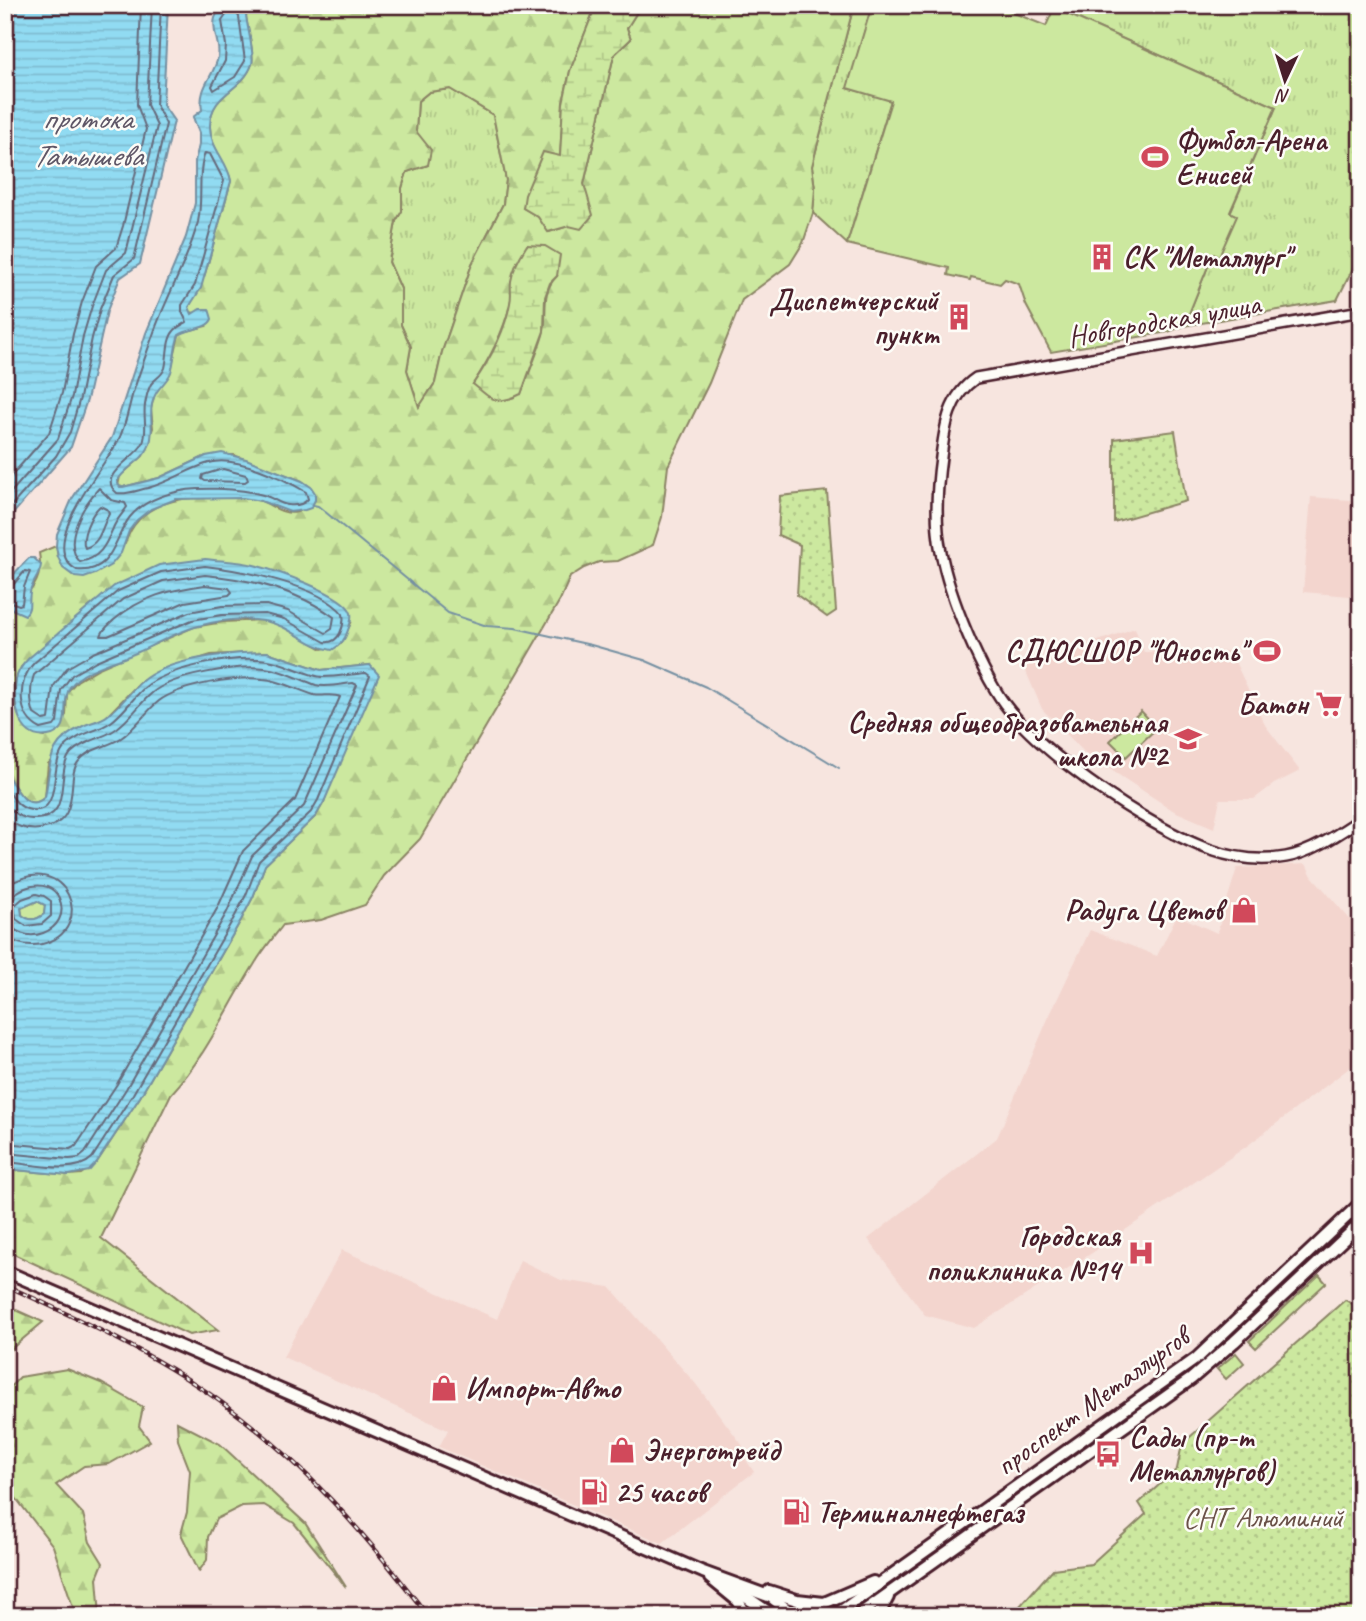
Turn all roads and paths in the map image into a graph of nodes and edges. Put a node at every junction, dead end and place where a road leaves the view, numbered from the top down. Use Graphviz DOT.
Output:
graph roads {
  1 [pos="1361,311"];
  2 [pos="1361,818"];
  3 [pos="1361,1203"];
  4 [pos="1361,1223"];
  5 [pos="5,1271"];
  6 [pos="703,1572"];
  7 [pos="887,1578"];
  8 [pos="895,1589"];
  9 [pos="747,1616"];
  10 [pos="774,1616"];
  11 [pos="795,1616"];
  12 [pos="834,1616"];
  13 [pos="857,1616"];
  14 [pos="878,1616"];
  1 -- 2 [label="street, Новгородская улица"];
  3 -- 7 [label="main road, проспект Металлургов"];
  4 -- 8 [label="main road, проспект Металлургов"];
  5 -- 6 [label="main road"];
  6 -- 7 [label="main road"];
  6 -- 9 [label="main road"];
  6 -- 10 [label="main road"];
  6 -- 11 [label="main road"];
  7 -- 12 [label="main road, проспект Металлургов"];
  8 -- 13 [label="main road, проспект Металлургов"];
  8 -- 14 [label="main road"];
}
